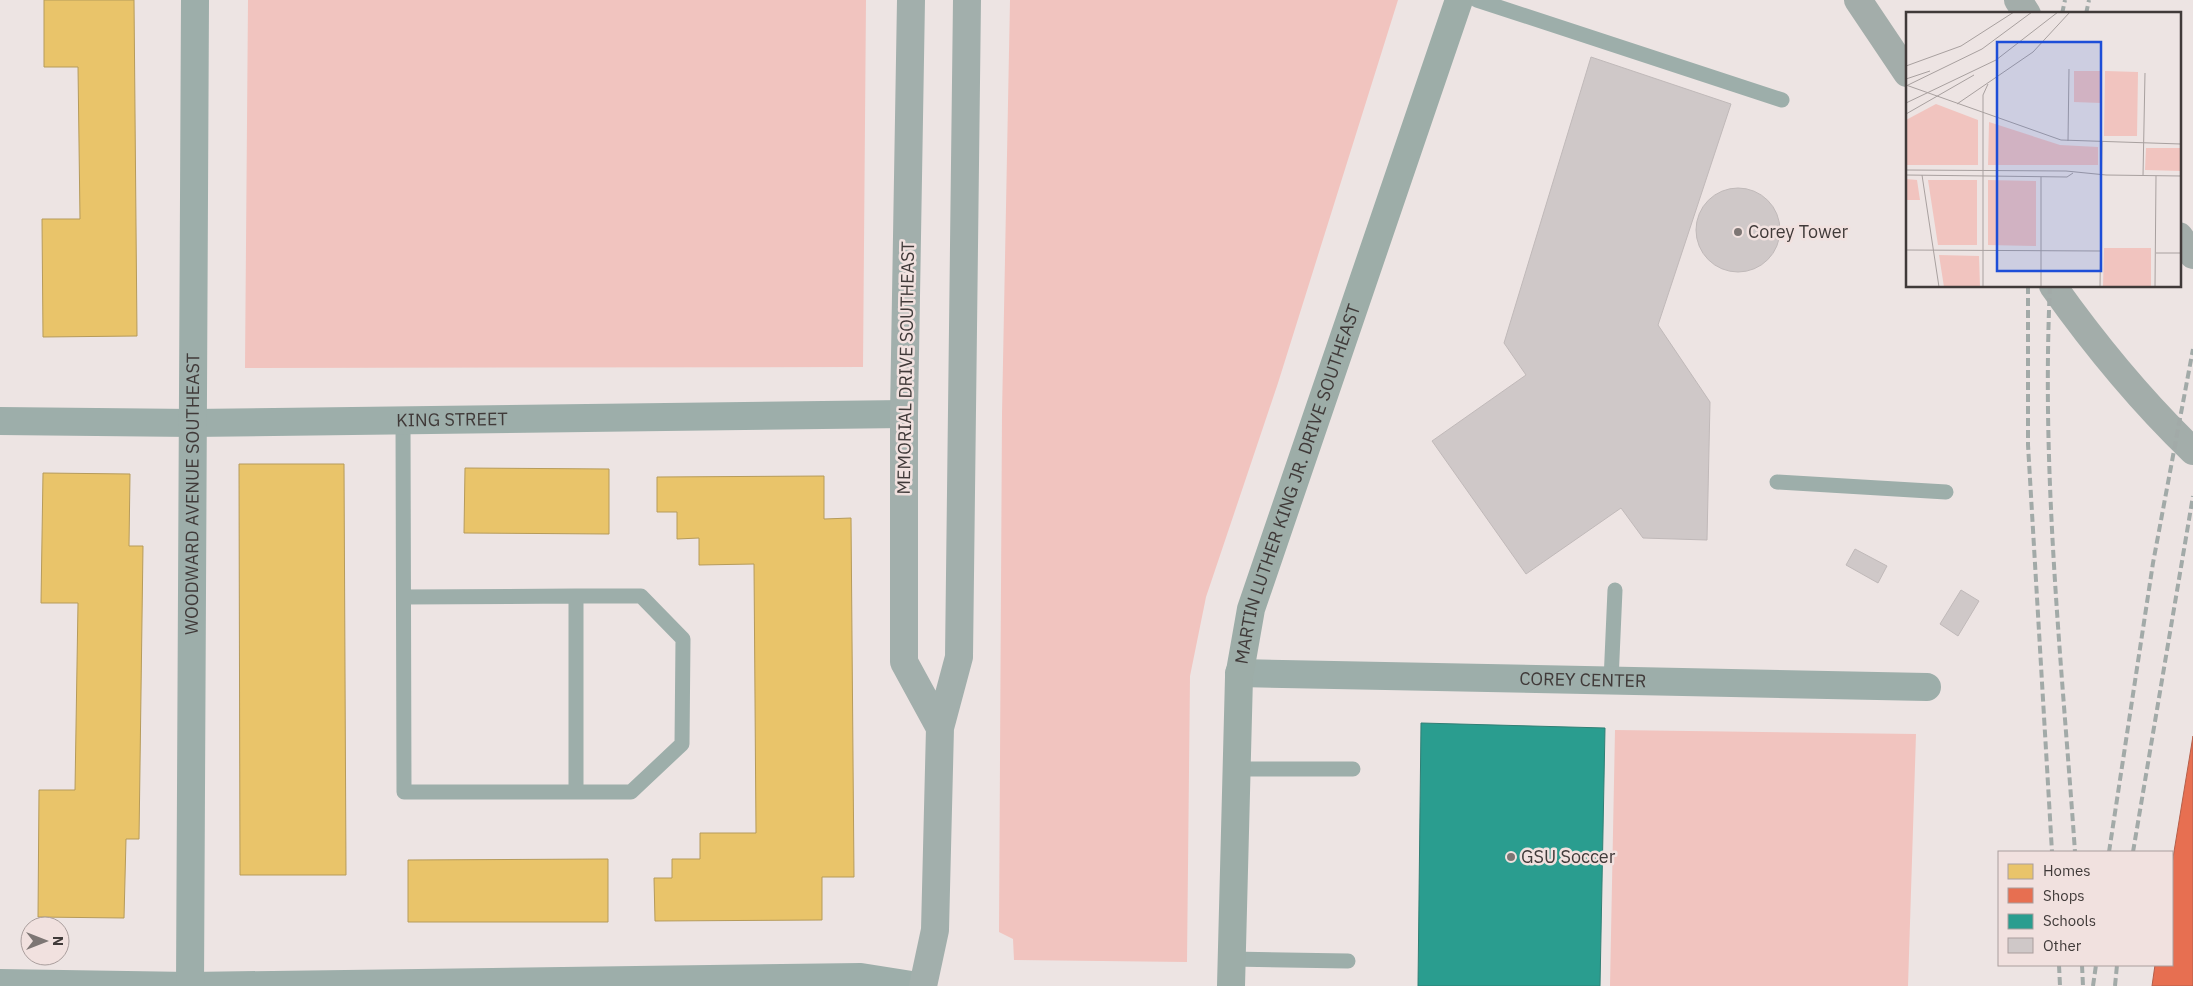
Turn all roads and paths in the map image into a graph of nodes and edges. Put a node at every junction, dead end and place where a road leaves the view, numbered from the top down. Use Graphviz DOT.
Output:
graph roads {
  1 [pos="195,0"];
  2 [pos="911,0"];
  3 [pos="967,0"];
  4 [pos="1459,0"];
  5 [pos="1477,0"];
  6 [pos="1858,0"];
  7 [pos="2018,0"];
  8 [pos="2026,12"];
  9 [pos="1906,72"];
  10 [pos="1782,100"];
  11 [pos="2180,237"];
  12 [pos="2193,255"];
  13 [pos="2054,288"];
  14 [pos="904,414"];
  15 [pos="403,419"];
  16 [pos="0,421"];
  17 [pos="192,423"];
  18 [pos="2193,451"];
  19 [pos="1776,482"];
  20 [pos="1946,492"];
  21 [pos="1615,590"];
  22 [pos="576,596"];
  23 [pos="404,597"];
  24 [pos="1239,673"];
  25 [pos="1611,681"];
  26 [pos="1927,687"];
  27 [pos="940,728"];
  28 [pos="1236,769"];
  29 [pos="1353,769"];
  30 [pos="576,792"];
  31 [pos="1231,959"];
  32 [pos="1348,960"];
  33 [pos="0,983"];
  34 [pos="174,986"];
  35 [pos="190,986"];
  36 [pos="918,986"];
  37 [pos="923,986"];
  38 [pos="1231,986"];
  1 -- 17 [label="street, WOODWARD AVENUE SOUTHEAST"];
  2 -- 14 [label="main road, MEMORIAL DRIVE SOUTHEAST"];
  3 -- 27 [label="main road"];
  4 -- 24 [label="main road, MARTIN LUTHER KING JR. DRIVE SOUTHEAST"];
  5 -- 10 [label="lane"];
  6 -- 9 [label="highway"];
  7 -- 8 [label="highway"];
  11 -- 12 [label="highway"];
  13 -- 18 [label="highway"];
  14 -- 15 [label="street, KING STREET"];
  14 -- 27 [label="main road, MEMORIAL DRIVE SOUTHEAST"];
  15 -- 17 [label="street, KING STREET"];
  15 -- 23 [label="lane"];
  16 -- 17 [label="street, KING STREET"];
  17 -- 35 [label="street, WOODWARD AVENUE SOUTHEAST"];
  19 -- 20 [label="lane"];
  21 -- 25 [label="lane"];
  22 -- 23 [label="lane"];
  22 -- 30 [label="lane"];
  22 -- 30 [label="lane"];
  23 -- 30 [label="lane"];
  24 -- 25 [label="street, COREY CENTER"];
  24 -- 28 [label="main road, MARTIN LUTHER KING JR. DRIVE SOUTHEAST"];
  25 -- 26 [label="street, COREY CENTER"];
  27 -- 37 [label="main road"];
  28 -- 29 [label="lane"];
  28 -- 31 [label="main road, MARTIN LUTHER KING JR. DRIVE SOUTHEAST"];
  31 -- 32 [label="lane"];
  31 -- 38 [label="main road, MARTIN LUTHER KING JR. DRIVE SOUTHEAST"];
  33 -- 34 [label="street"];
  34 -- 35 [label="street"];
  35 -- 36 [label="street"];
}
